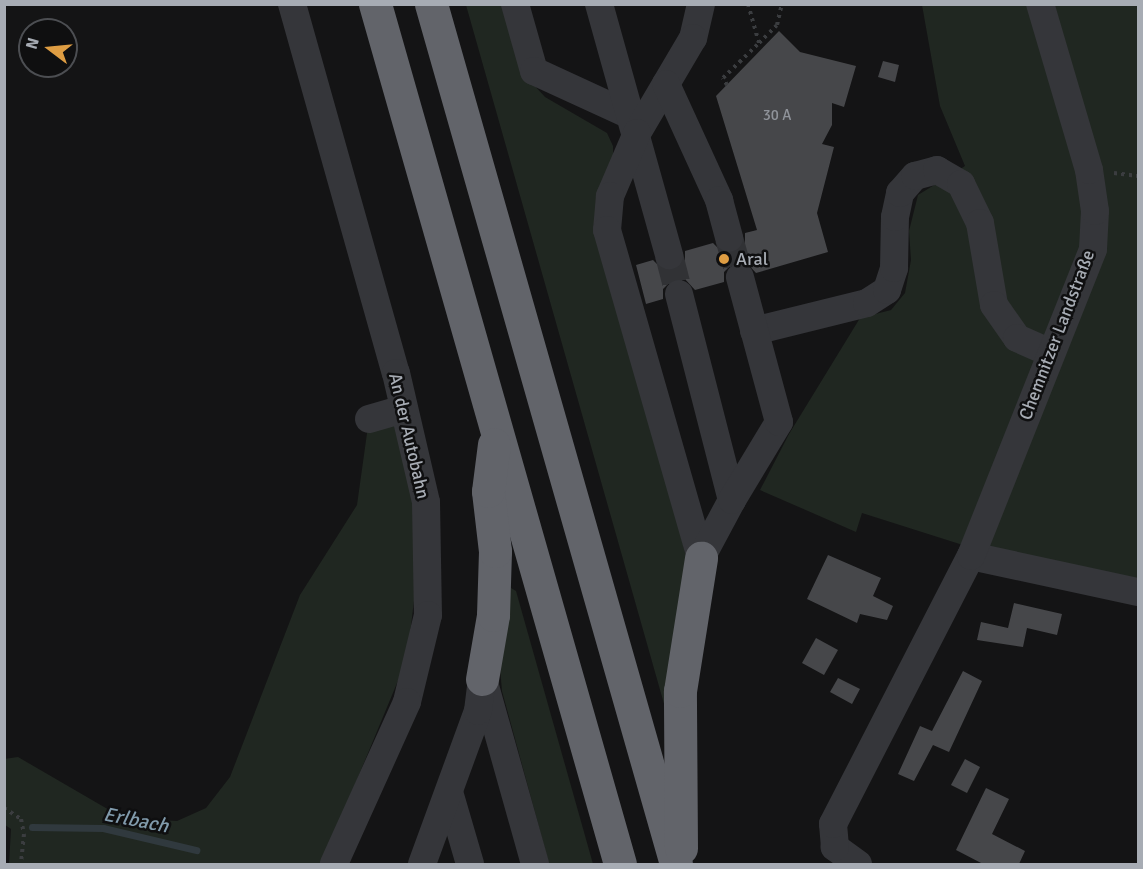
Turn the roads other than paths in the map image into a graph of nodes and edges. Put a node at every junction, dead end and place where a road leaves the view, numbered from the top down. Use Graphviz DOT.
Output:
graph roads {
  1 [pos="292,4"];
  2 [pos="375,4"];
  3 [pos="431,4"];
  4 [pos="515,4"];
  5 [pos="599,4"];
  6 [pos="683,4"];
  7 [pos="701,4"];
  8 [pos="1040,4"];
  9 [pos="693,38"];
  10 [pos="666,84"];
  11 [pos="634,125"];
  12 [pos="729,238"];
  13 [pos="669,255"];
  14 [pos="740,277"];
  15 [pos="679,294"];
  16 [pos="754,331"];
  17 [pos="1051,353"];
  18 [pos="404,409"];
  19 [pos="369,419"];
  20 [pos="496,428"];
  21 [pos="732,500"];
  22 [pos="971,556"];
  23 [pos="701,558"];
  24 [pos="1138,592"];
  25 [pos="483,679"];
  26 [pos="449,792"];
  27 [pos="334,864"];
  28 [pos="422,864"];
  29 [pos="470,864"];
  30 [pos="535,864"];
  31 [pos="620,864"];
  32 [pos="678,864"];
  33 [pos="858,864"];
  1 -- 18 [label="street, An der Autobahn"];
  2 -- 20 [label="highway"];
  3 -- 32 [label="highway"];
  4 -- 11 [label="street"];
  5 -- 11 [label="street"];
  6 -- 9 [label="street"];
  7 -- 9 [label="street"];
  8 -- 17 [label="street, Chemnitzer Landstraße"];
  9 -- 10 [label="street"];
  10 -- 11 [label="street"];
  10 -- 12 [label="street"];
  11 -- 13 [label="street"];
  11 -- 23 [label="street"];
  14 -- 16 [label="street"];
  15 -- 21 [label="street"];
  16 -- 17 [label="street"];
  16 -- 21 [label="street"];
  17 -- 22 [label="street, Chemnitzer Landstraße"];
  18 -- 19 [label="street"];
  18 -- 27 [label="street, An der Autobahn"];
  20 -- 25 [label="highway"];
  20 -- 31 [label="highway"];
  21 -- 23 [label="street"];
  22 -- 24 [label="street"];
  22 -- 33 [label="street, Chemnitzer Landstraße"];
  23 -- 32 [label="highway"];
  25 -- 26 [label="street"];
  25 -- 30 [label="street"];
  26 -- 28 [label="street"];
  26 -- 29 [label="street"];
}
